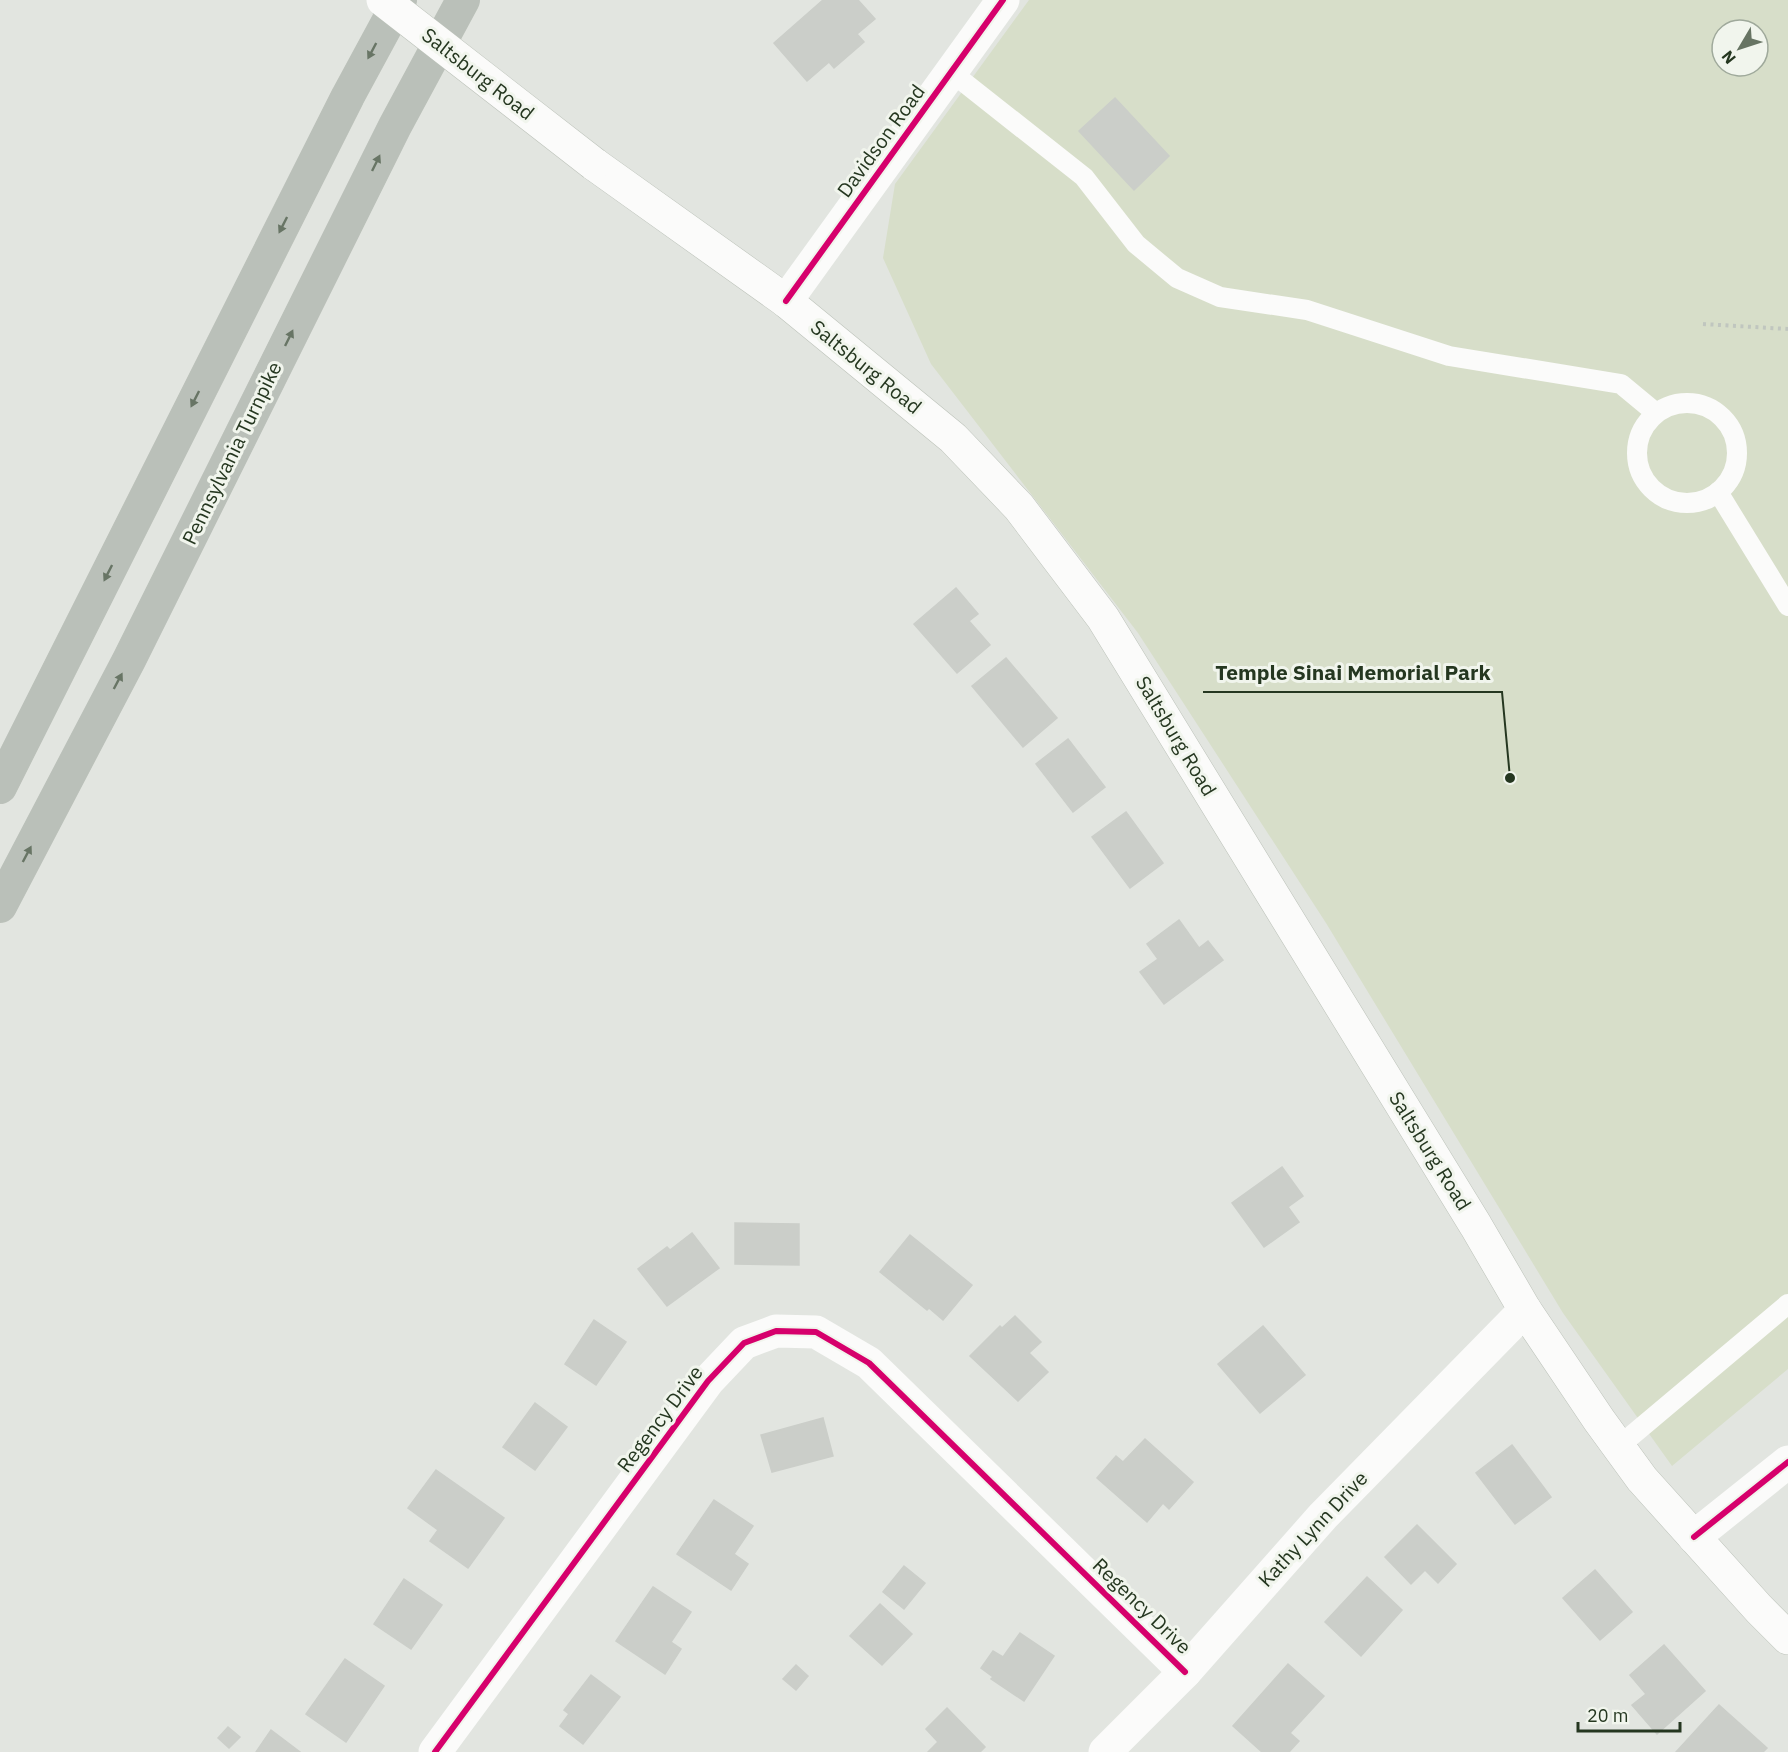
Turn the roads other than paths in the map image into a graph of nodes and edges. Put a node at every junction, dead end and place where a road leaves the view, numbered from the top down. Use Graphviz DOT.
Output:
graph roads {
  1 [pos="383,0"];
  2 [pos="400,0"];
  3 [pos="463,0"];
  4 [pos="1004,0"];
  5 [pos="951,72"];
  6 [pos="786,302"];
  7 [pos="1656,413"];
  8 [pos="1718,492"];
  9 [pos="1788,606"];
  10 [pos="0,787"];
  11 [pos="0,906"];
  12 [pos="1788,1304"];
  13 [pos="1525,1310"];
  14 [pos="1618,1447"];
  15 [pos="1788,1462"];
  16 [pos="1694,1537"];
  17 [pos="1788,1638"];
  18 [pos="1185,1672"];
  19 [pos="435,1752"];
  20 [pos="1105,1752"];
  1 -- 6 [label="street, Saltsburg Road, bridge"];
  2 -- 10 [label="highway, one-way"];
  11 -- 3 [label="highway, Pennsylvania Turnpike, one-way"];
  4 -- 5 [label="street, Davidson Road"];
  5 -- 6 [label="street, Davidson Road"];
  5 -- 7 [label="lane"];
  6 -- 13 [label="street, Saltsburg Road"];
  7 -- 8 [label="lane"];
  7 -- 8 [label="lane"];
  8 -- 9 [label="lane"];
  12 -- 14 [label="lane"];
  13 -- 14 [label="street, Saltsburg Road"];
  13 -- 18 [label="street, Kathy Lynn Drive"];
  14 -- 16 [label="street, Saltsburg Road"];
  15 -- 16 [label="street"];
  16 -- 17 [label="street, Saltsburg Road"];
  18 -- 19 [label="street, Regency Drive"];
  18 -- 20 [label="street, Kathy Lynn Drive"];
}
